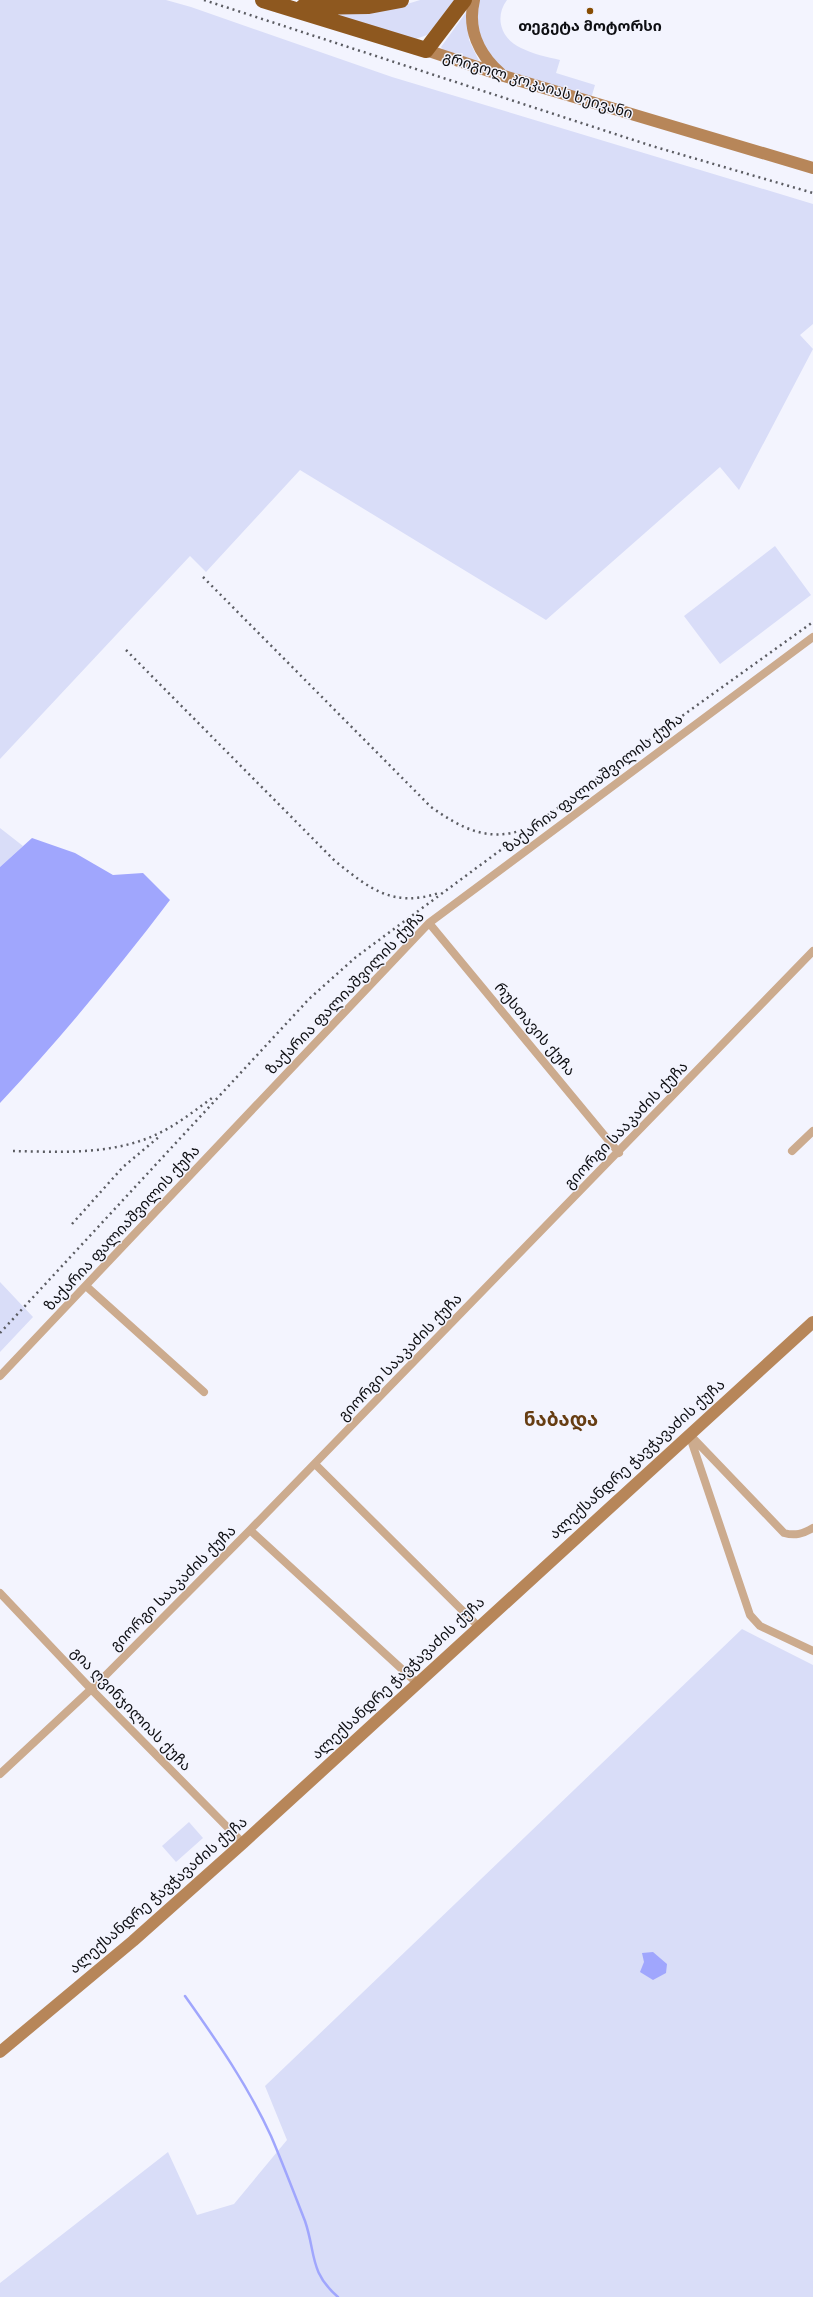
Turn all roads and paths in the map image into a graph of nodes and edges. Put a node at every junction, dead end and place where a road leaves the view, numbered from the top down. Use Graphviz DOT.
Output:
graph roads {
  1 [pos="263,0"];
  2 [pos="401,0"];
  3 [pos="464,0"];
  4 [pos="474,0"];
  5 [pos="288,7"];
  6 [pos="426,50"];
  7 [pos="504,76"];
  8 [pos="813,168"];
  9 [pos="813,637"];
  10 [pos="429,923"];
  11 [pos="813,951"];
  12 [pos="813,1131"];
  13 [pos="792,1151"];
  14 [pos="619,1153"];
  15 [pos="86,1286"];
  16 [pos="813,1322"];
  17 [pos="0,1376"];
  18 [pos="204,1392"];
  19 [pos="689,1434"];
  20 [pos="315,1464"];
  21 [pos="813,1528"];
  22 [pos="250,1530"];
  23 [pos="0,1593"];
  24 [pos="478,1626"];
  25 [pos="813,1651"];
  26 [pos="417,1683"];
  27 [pos="91,1689"];
  28 [pos="0,1774"];
  29 [pos="243,1843"];
  30 [pos="0,2052"];
  1 -- 5 [label="highway, გრიგოლ კოკაიას ხეივანი"];
  2 -- 5 [label="highway"];
  3 -- 6 [label="highway"];
  4 -- 7 [label="street"];
  5 -- 6 [label="highway, გრიგოლ კოკაიას ხეივანი"];
  6 -- 7 [label="street, გრიგოლ კოკაიას ხეივანი"];
  7 -- 8 [label="street, გრიგოლ კოკაიას ხეივანი"];
  9 -- 10 [label="street, ზაქარია ფალიაშვილის ქუჩა"];
  10 -- 14 [label="street, რუსთავის ქუჩა"];
  10 -- 15 [label="street, ზაქარია ფალიაშვილის ქუჩა"];
  11 -- 14 [label="street, გიორგი სააკაძის ქუჩა"];
  12 -- 13 [label="street"];
  14 -- 20 [label="street, გიორგი სააკაძის ქუჩა"];
  15 -- 17 [label="street, ზაქარია ფალიაშვილის ქუჩა"];
  15 -- 18 [label="street"];
  16 -- 19 [label="street, ალექსანდრე ჭავჭავაძის ქუჩა"];
  19 -- 21 [label="street"];
  19 -- 24 [label="street, ალექსანდრე ჭავჭავაძის ქუჩა"];
  19 -- 25 [label="street"];
  20 -- 22 [label="street, გიორგი სააკაძის ქუჩა"];
  20 -- 24 [label="street"];
  22 -- 26 [label="street"];
  22 -- 27 [label="street, გიორგი სააკაძის ქუჩა"];
  23 -- 27 [label="street, გია ღვინჯილიას ქუჩა"];
  24 -- 26 [label="street, ალექსანდრე ჭავჭავაძის ქუჩა"];
  26 -- 29 [label="street, ალექსანდრე ჭავჭავაძის ქუჩა"];
  27 -- 28 [label="street, გიორგი სააკაძის ქუჩა"];
  27 -- 29 [label="street, გია ღვინჯილიას ქუჩა"];
  29 -- 30 [label="street, ალექსანდრე ჭავჭავაძის ქუჩა"];
}
